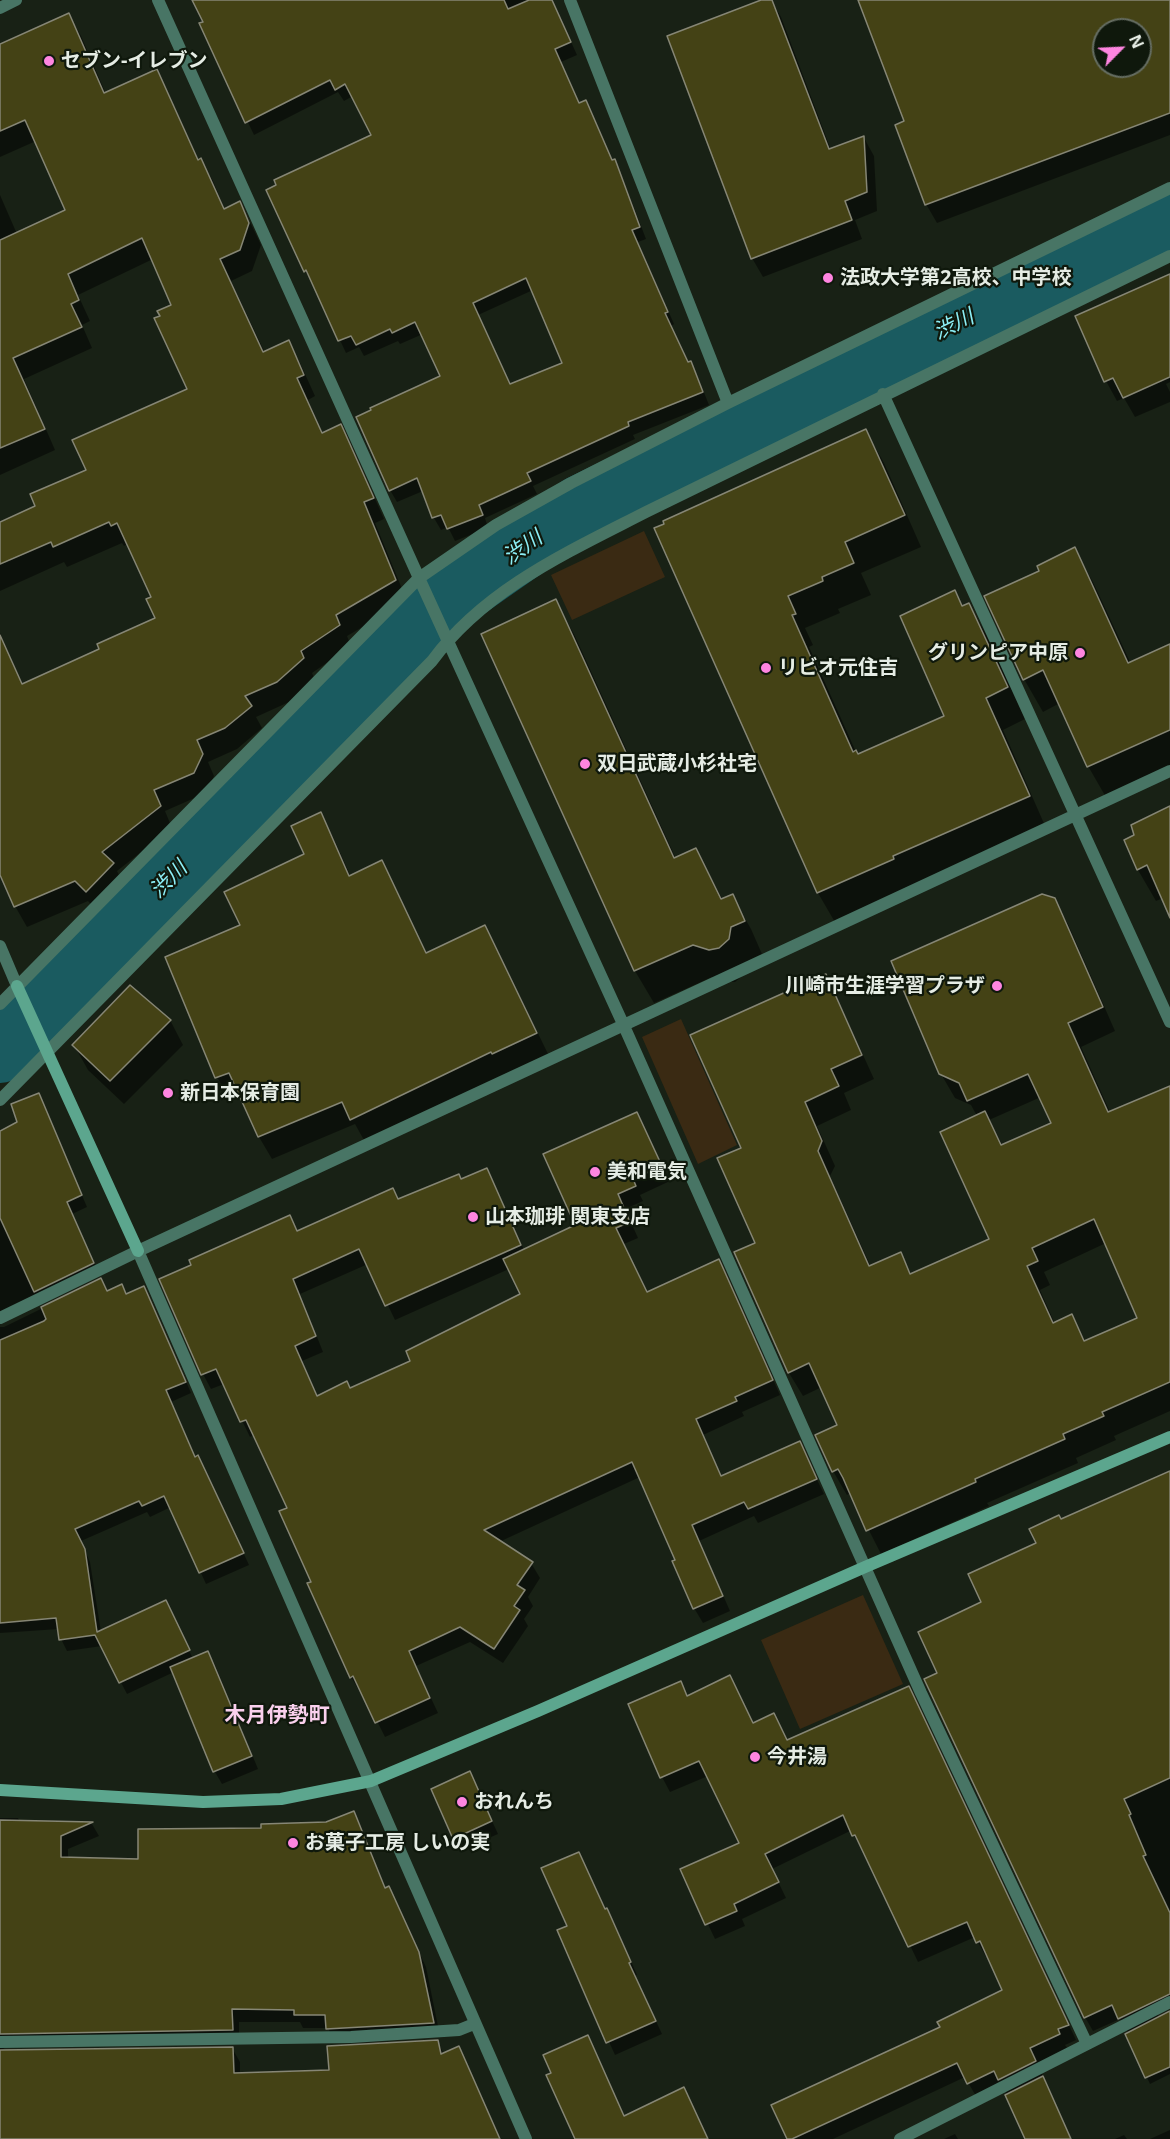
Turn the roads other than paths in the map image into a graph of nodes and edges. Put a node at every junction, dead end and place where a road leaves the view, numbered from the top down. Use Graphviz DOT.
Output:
graph roads {
  1 [pos="16,0"];
  2 [pos="158,0"];
  3 [pos="570,0"];
  4 [pos="0,8"];
  5 [pos="1170,188"];
  6 [pos="1170,256"];
  7 [pos="883,394"];
  8 [pos="728,403"];
  9 [pos="419,578"];
  10 [pos="448,640"];
  11 [pos="1170,771"];
  12 [pos="1075,815"];
  13 [pos="0,946"];
  14 [pos="17,986"];
  15 [pos="0,1004"];
  16 [pos="1170,1022"];
  17 [pos="624,1026"];
  18 [pos="48,1052"];
  19 [pos="0,1100"];
  20 [pos="138,1251"];
  21 [pos="0,1318"];
  22 [pos="1170,1437"];
  23 [pos="865,1567"];
  24 [pos="371,1781"];
  25 [pos="0,1790"];
  26 [pos="1170,2002"];
  27 [pos="474,2024"];
  28 [pos="0,2042"];
  29 [pos="1087,2044"];
  30 [pos="526,2139"];
  31 [pos="900,2139"];
  1 -- 4 [label="street"];
  2 -- 9 [label="street"];
  3 -- 8 [label="street"];
  5 -- 8 [label="street"];
  6 -- 7 [label="street"];
  7 -- 10 [label="street"];
  7 -- 12 [label="street"];
  8 -- 9 [label="street"];
  9 -- 10 [label="street"];
  9 -- 14 [label="street"];
  10 -- 17 [label="street"];
  10 -- 18 [label="street"];
  11 -- 12 [label="street"];
  12 -- 16 [label="street"];
  12 -- 17 [label="street"];
  13 -- 14 [label="street"];
  14 -- 15 [label="street"];
  14 -- 18 [label="street"];
  17 -- 20 [label="street"];
  17 -- 23 [label="street"];
  18 -- 19 [label="street"];
  18 -- 20 [label="street"];
  20 -- 21 [label="street"];
  20 -- 24 [label="street"];
  22 -- 23 [label="street"];
  23 -- 24 [label="street"];
  23 -- 29 [label="street"];
  24 -- 25 [label="street"];
  24 -- 27 [label="street"];
  26 -- 29 [label="street"];
  27 -- 28 [label="street"];
  27 -- 30 [label="street"];
  29 -- 31 [label="street"];
}
